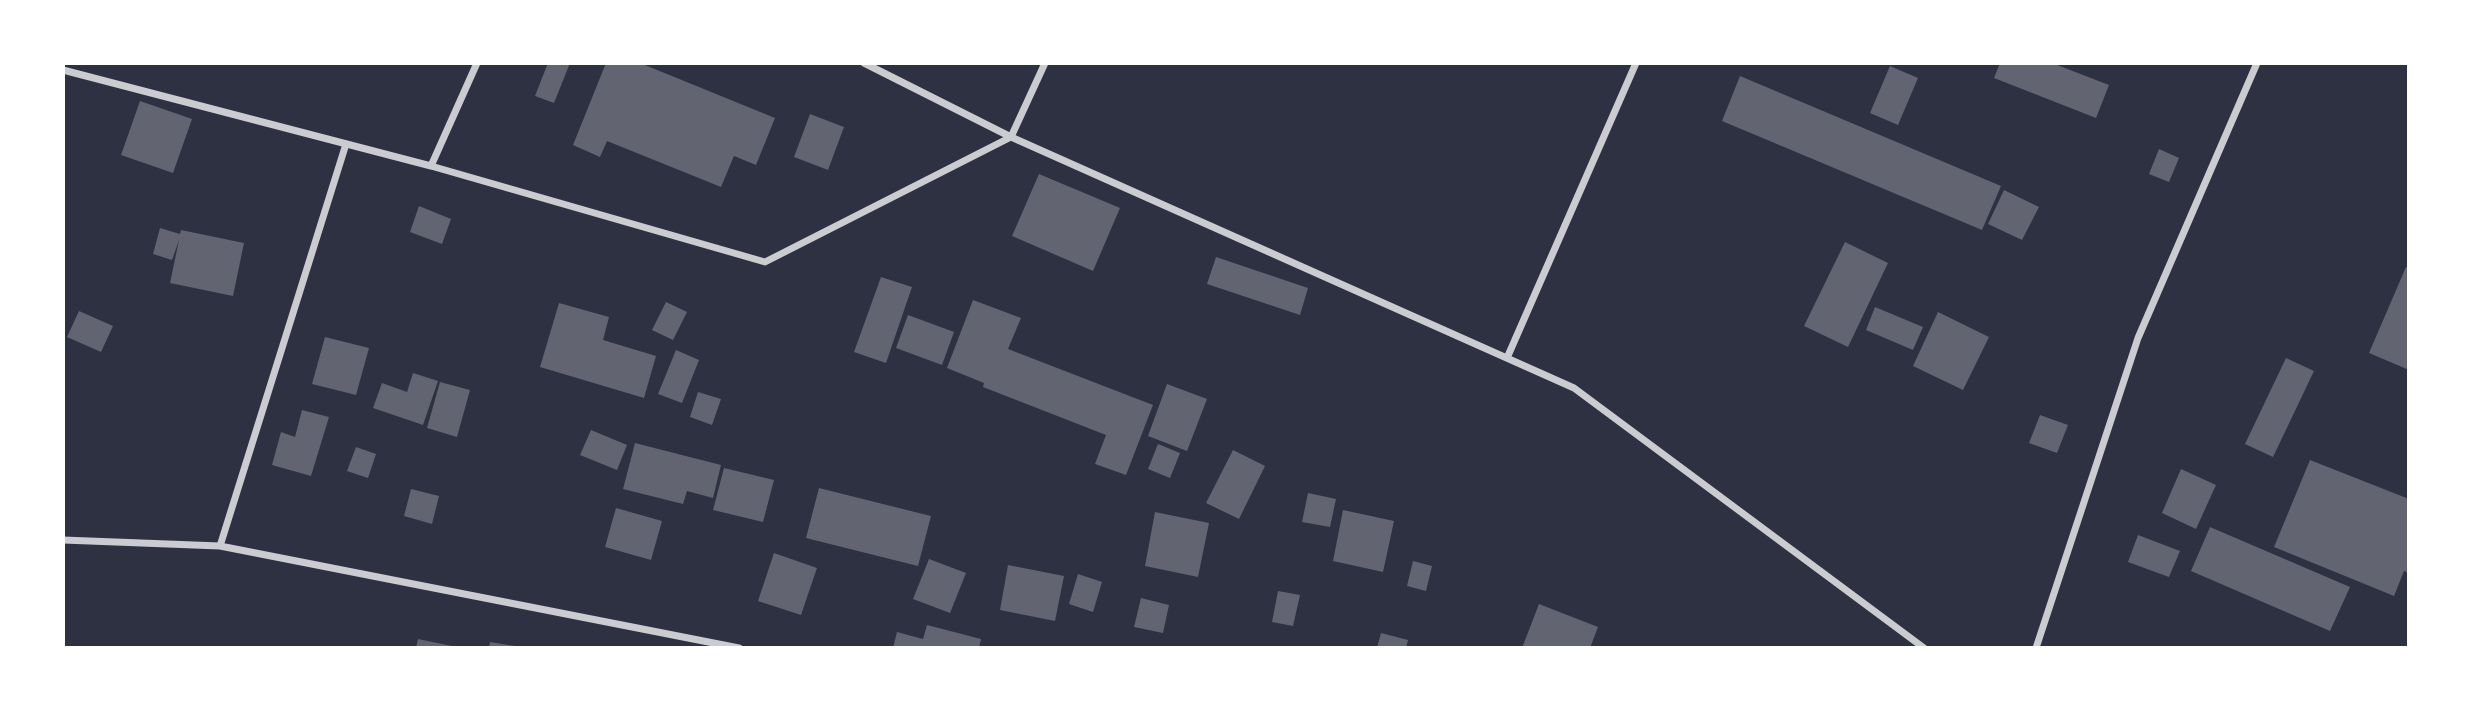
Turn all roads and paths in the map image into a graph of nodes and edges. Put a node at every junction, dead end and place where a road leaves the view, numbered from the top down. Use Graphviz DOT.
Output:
graph roads {
  1 [pos="477,63"];
  2 [pos="864,63"];
  3 [pos="1045,63"];
  4 [pos="1636,63"];
  5 [pos="2257,63"];
  6 [pos="63,70"];
  7 [pos="1011,137"];
  8 [pos="346,144"];
  9 [pos="431,166"];
  10 [pos="1507,358"];
  11 [pos="63,540"];
  12 [pos="220,546"];
  13 [pos="738,648"];
  14 [pos="1924,648"];
  15 [pos="2036,648"];
  1 -- 9 [label="street"];
  2 -- 7 [label="street"];
  3 -- 7 [label="street"];
  4 -- 10 [label="street"];
  5 -- 15 [label="street"];
  6 -- 8 [label="street"];
  7 -- 9 [label="street"];
  7 -- 10 [label="street"];
  8 -- 9 [label="street"];
  8 -- 12 [label="street"];
  10 -- 14 [label="street"];
  11 -- 12 [label="street"];
  12 -- 13 [label="street"];
}
